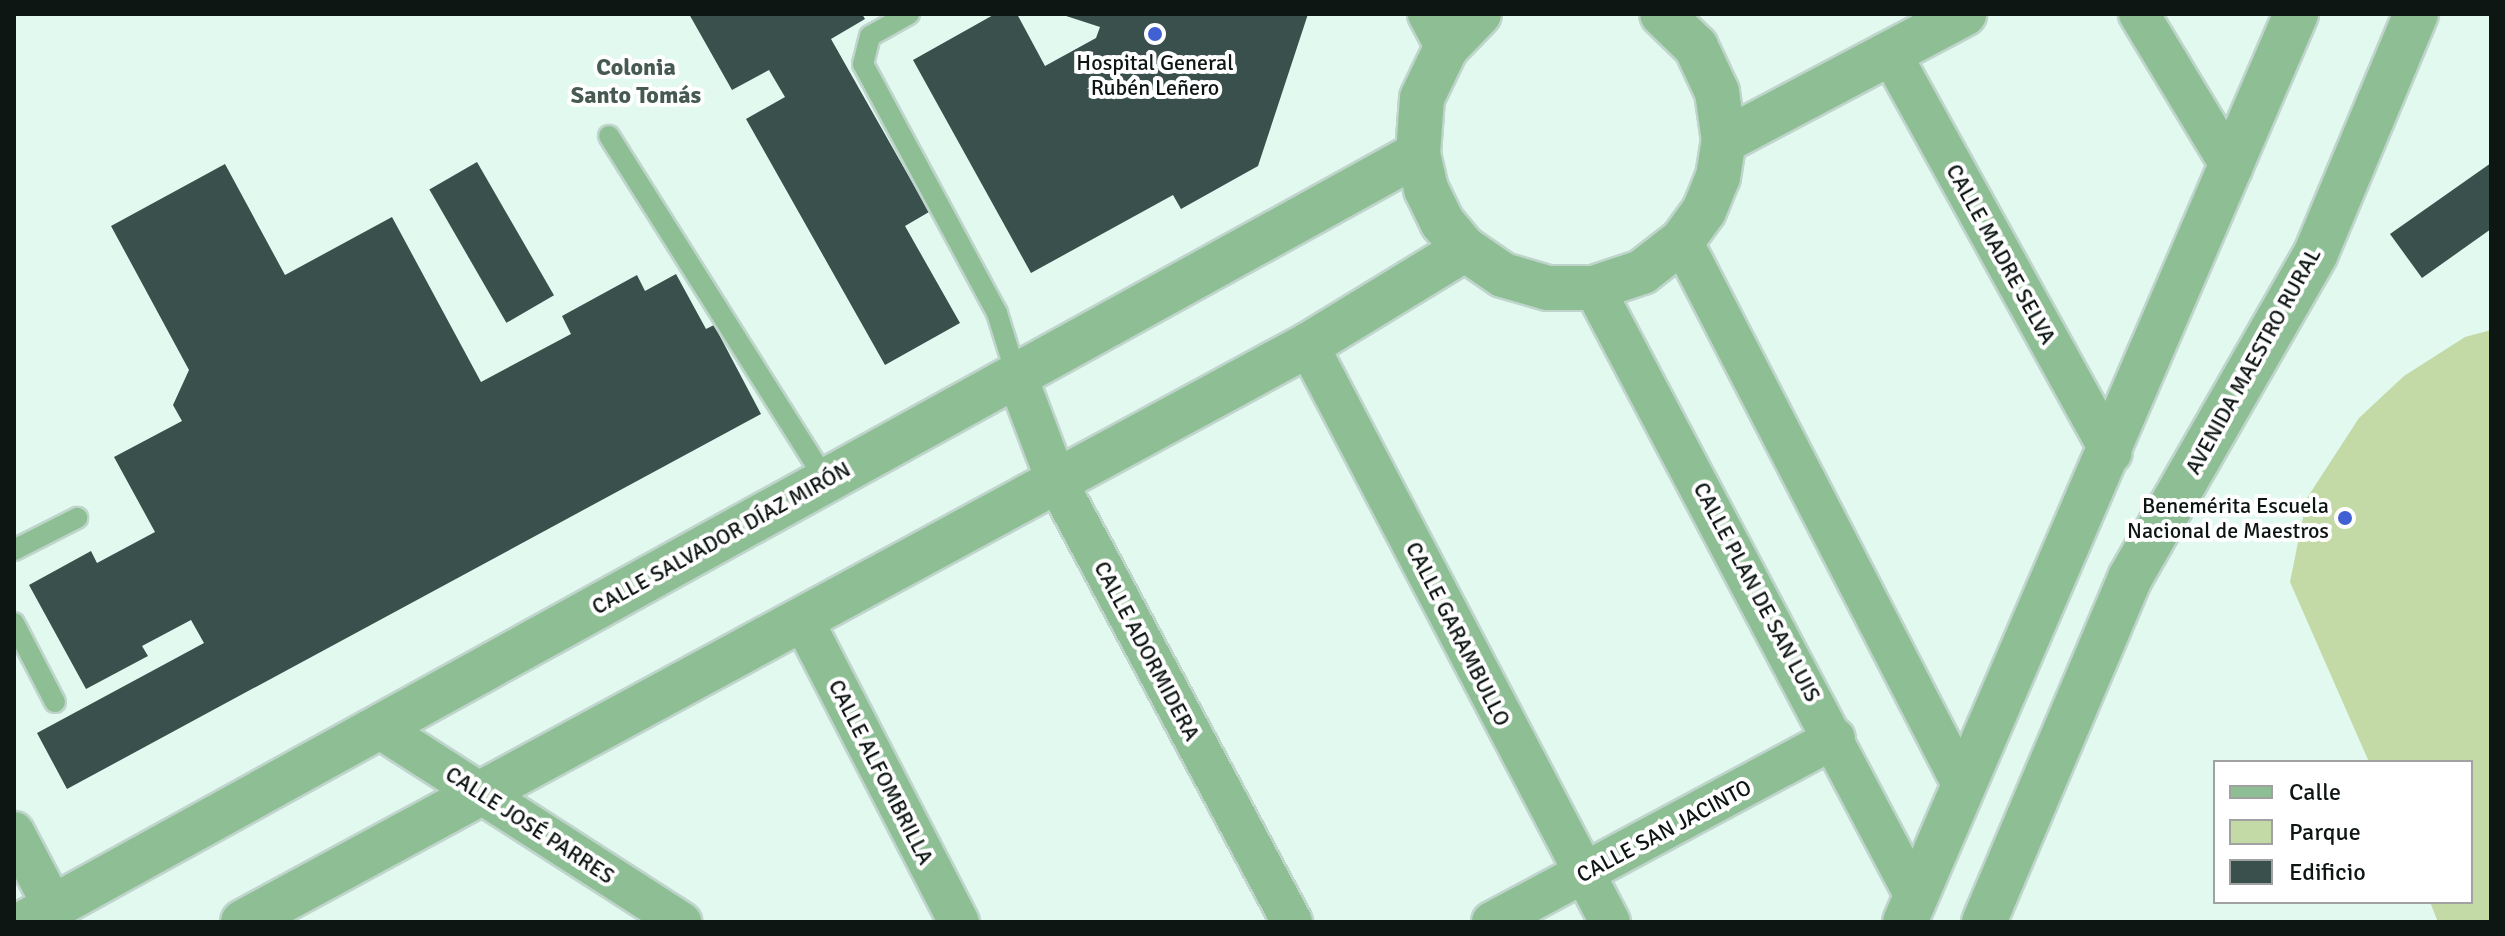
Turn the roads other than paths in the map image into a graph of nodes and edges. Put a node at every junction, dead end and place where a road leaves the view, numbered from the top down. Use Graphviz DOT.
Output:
graph roads {
  1 [pos="909,14"];
  2 [pos="1479,14"];
  3 [pos="1662,14"];
  4 [pos="1964,14"];
  5 [pos="2139,14"];
  6 [pos="2296,14"];
  7 [pos="2416,14"];
  8 [pos="1437,31"];
  9 [pos="1891,54"];
  10 [pos="609,136"];
  11 [pos="1724,141"];
  12 [pos="1418,154"];
  13 [pos="2232,168"];
  14 [pos="1682,241"];
  15 [pos="1465,249"];
  16 [pos="1594,288"];
  17 [pos="1308,345"];
  18 [pos="1016,374"];
  19 [pos="2111,453"];
  20 [pos="826,480"];
  21 [pos="1056,480"];
  22 [pos="77,518"];
  23 [pos="14,550"];
  24 [pos="804,622"];
  25 [pos="14,623"];
  26 [pos="55,702"];
  27 [pos="379,728"];
  28 [pos="1835,738"];
  29 [pos="1964,788"];
  30 [pos="479,794"];
  31 [pos="14,832"];
  32 [pos="1584,875"];
  33 [pos="1911,910"];
  34 [pos="40,914"];
  35 [pos="243,922"];
  36 [pos="681,922"];
  37 [pos="959,922"];
  38 [pos="1292,922"];
  39 [pos="1492,922"];
  40 [pos="1610,922"];
  41 [pos="1984,922"];
  1 -- 18 [label="lane"];
  2 -- 8 [label="street"];
  3 -- 11 [label="street"];
  4 -- 9 [label="street"];
  5 -- 13 [label="street"];
  6 -- 13 [label="street"];
  7 -- 41 [label="street, AVENIDA MAESTRO RURAL"];
  8 -- 12 [label="street"];
  9 -- 11 [label="street"];
  9 -- 19 [label="street, CALLE MADRE SELVA"];
  10 -- 20 [label="lane"];
  11 -- 14 [label="street"];
  12 -- 15 [label="street"];
  12 -- 18 [label="street, CALLE SALVADOR DÍAZ MIRÓN"];
  13 -- 19 [label="street"];
  14 -- 16 [label="street"];
  14 -- 29 [label="street"];
  15 -- 16 [label="street"];
  15 -- 17 [label="street"];
  16 -- 28 [label="street, CALLE PLAN DE SAN LUIS"];
  17 -- 21 [label="street"];
  17 -- 32 [label="street, CALLE GARAMBULLO"];
  18 -- 20 [label="street, CALLE SALVADOR DÍAZ MIRÓN"];
  18 -- 21 [label="street, CALLE ADORMIDERA"];
  19 -- 29 [label="street"];
  20 -- 27 [label="street, CALLE SALVADOR DÍAZ MIRÓN"];
  21 -- 24 [label="street"];
  21 -- 38 [label="street, CALLE ADORMIDERA"];
  22 -- 23 [label="lane"];
  24 -- 30 [label="street"];
  24 -- 37 [label="street, CALLE ALFOMBRILLA"];
  25 -- 26 [label="lane"];
  27 -- 30 [label="street, CALLE JOSÉ PARRES"];
  27 -- 34 [label="street, CALLE SALVADOR DÍAZ MIRÓN"];
  28 -- 32 [label="street, CALLE SAN JACINTO"];
  28 -- 33 [label="street, CALLE PLAN DE SAN LUIS"];
  29 -- 33 [label="street"];
  30 -- 35 [label="street"];
  30 -- 36 [label="street, CALLE JOSÉ PARRES"];
  31 -- 34 [label="street"];
  32 -- 39 [label="street, CALLE SAN JACINTO"];
  32 -- 40 [label="street, CALLE GARAMBULLO"];
}
